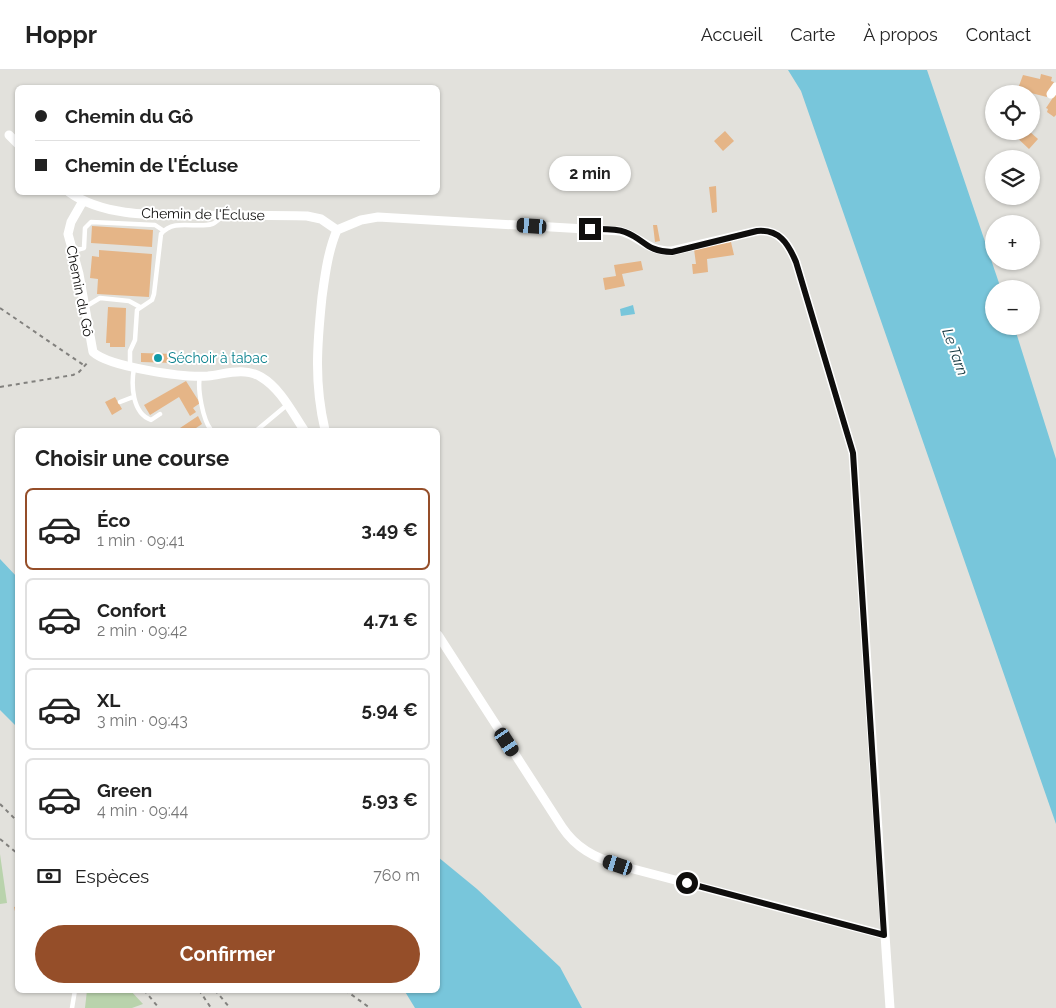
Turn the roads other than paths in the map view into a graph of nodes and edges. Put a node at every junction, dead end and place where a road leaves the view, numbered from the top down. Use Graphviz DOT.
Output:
graph roads {
  1 [pos="9,135"];
  2 [pos="15,141"];
  3 [pos="74,195"];
  4 [pos="82,200"];
  5 [pos="225,215"];
  6 [pos="337,230"];
  7 [pos="164,231"];
  8 [pos="73,252"];
  9 [pos="85,307"];
  10 [pos="140,307"];
  11 [pos="132,366"];
  12 [pos="200,376"];
  13 [pos="133,397"];
  14 [pos="120,402"];
  15 [pos="287,406"];
  16 [pos="160,414"];
  17 [pos="209,428"];
  18 [pos="260,428"];
  19 [pos="303,428"];
  20 [pos="325,428"];
  21 [pos="440,638"];
  22 [pos="884,935"];
  23 [pos="74,993"];
  24 [pos="72,1008"];
  25 [pos="890,1008"];
  1 -- 2 [label="street"];
  3 -- 4 [label="street, Chemin de l'Écluse"];
  4 -- 5 [label="street, Chemin de l'Écluse"];
  4 -- 8 [label="street, Chemin du Gô"];
  5 -- 6 [label="street, Chemin de l'Écluse"];
  5 -- 7 [label="lane"];
  6 -- 20 [label="street"];
  6 -- 22 [label="street"];
  7 -- 8 [label="lane"];
  7 -- 10 [label="lane"];
  8 -- 9 [label="street, Chemin du Gô"];
  9 -- 10 [label="lane"];
  9 -- 11 [label="street, Chemin du Gô"];
  10 -- 11 [label="lane"];
  11 -- 12 [label="street, Chemin du Gô"];
  11 -- 13 [label="lane"];
  12 -- 15 [label="street, Chemin du Gô"];
  12 -- 17 [label="lane"];
  13 -- 14 [label="lane"];
  13 -- 16 [label="lane"];
  15 -- 18 [label="lane"];
  15 -- 19 [label="street, Chemin du Gô"];
  21 -- 22 [label="street"];
  22 -- 25 [label="street"];
  23 -- 24 [label="lane"];
}
